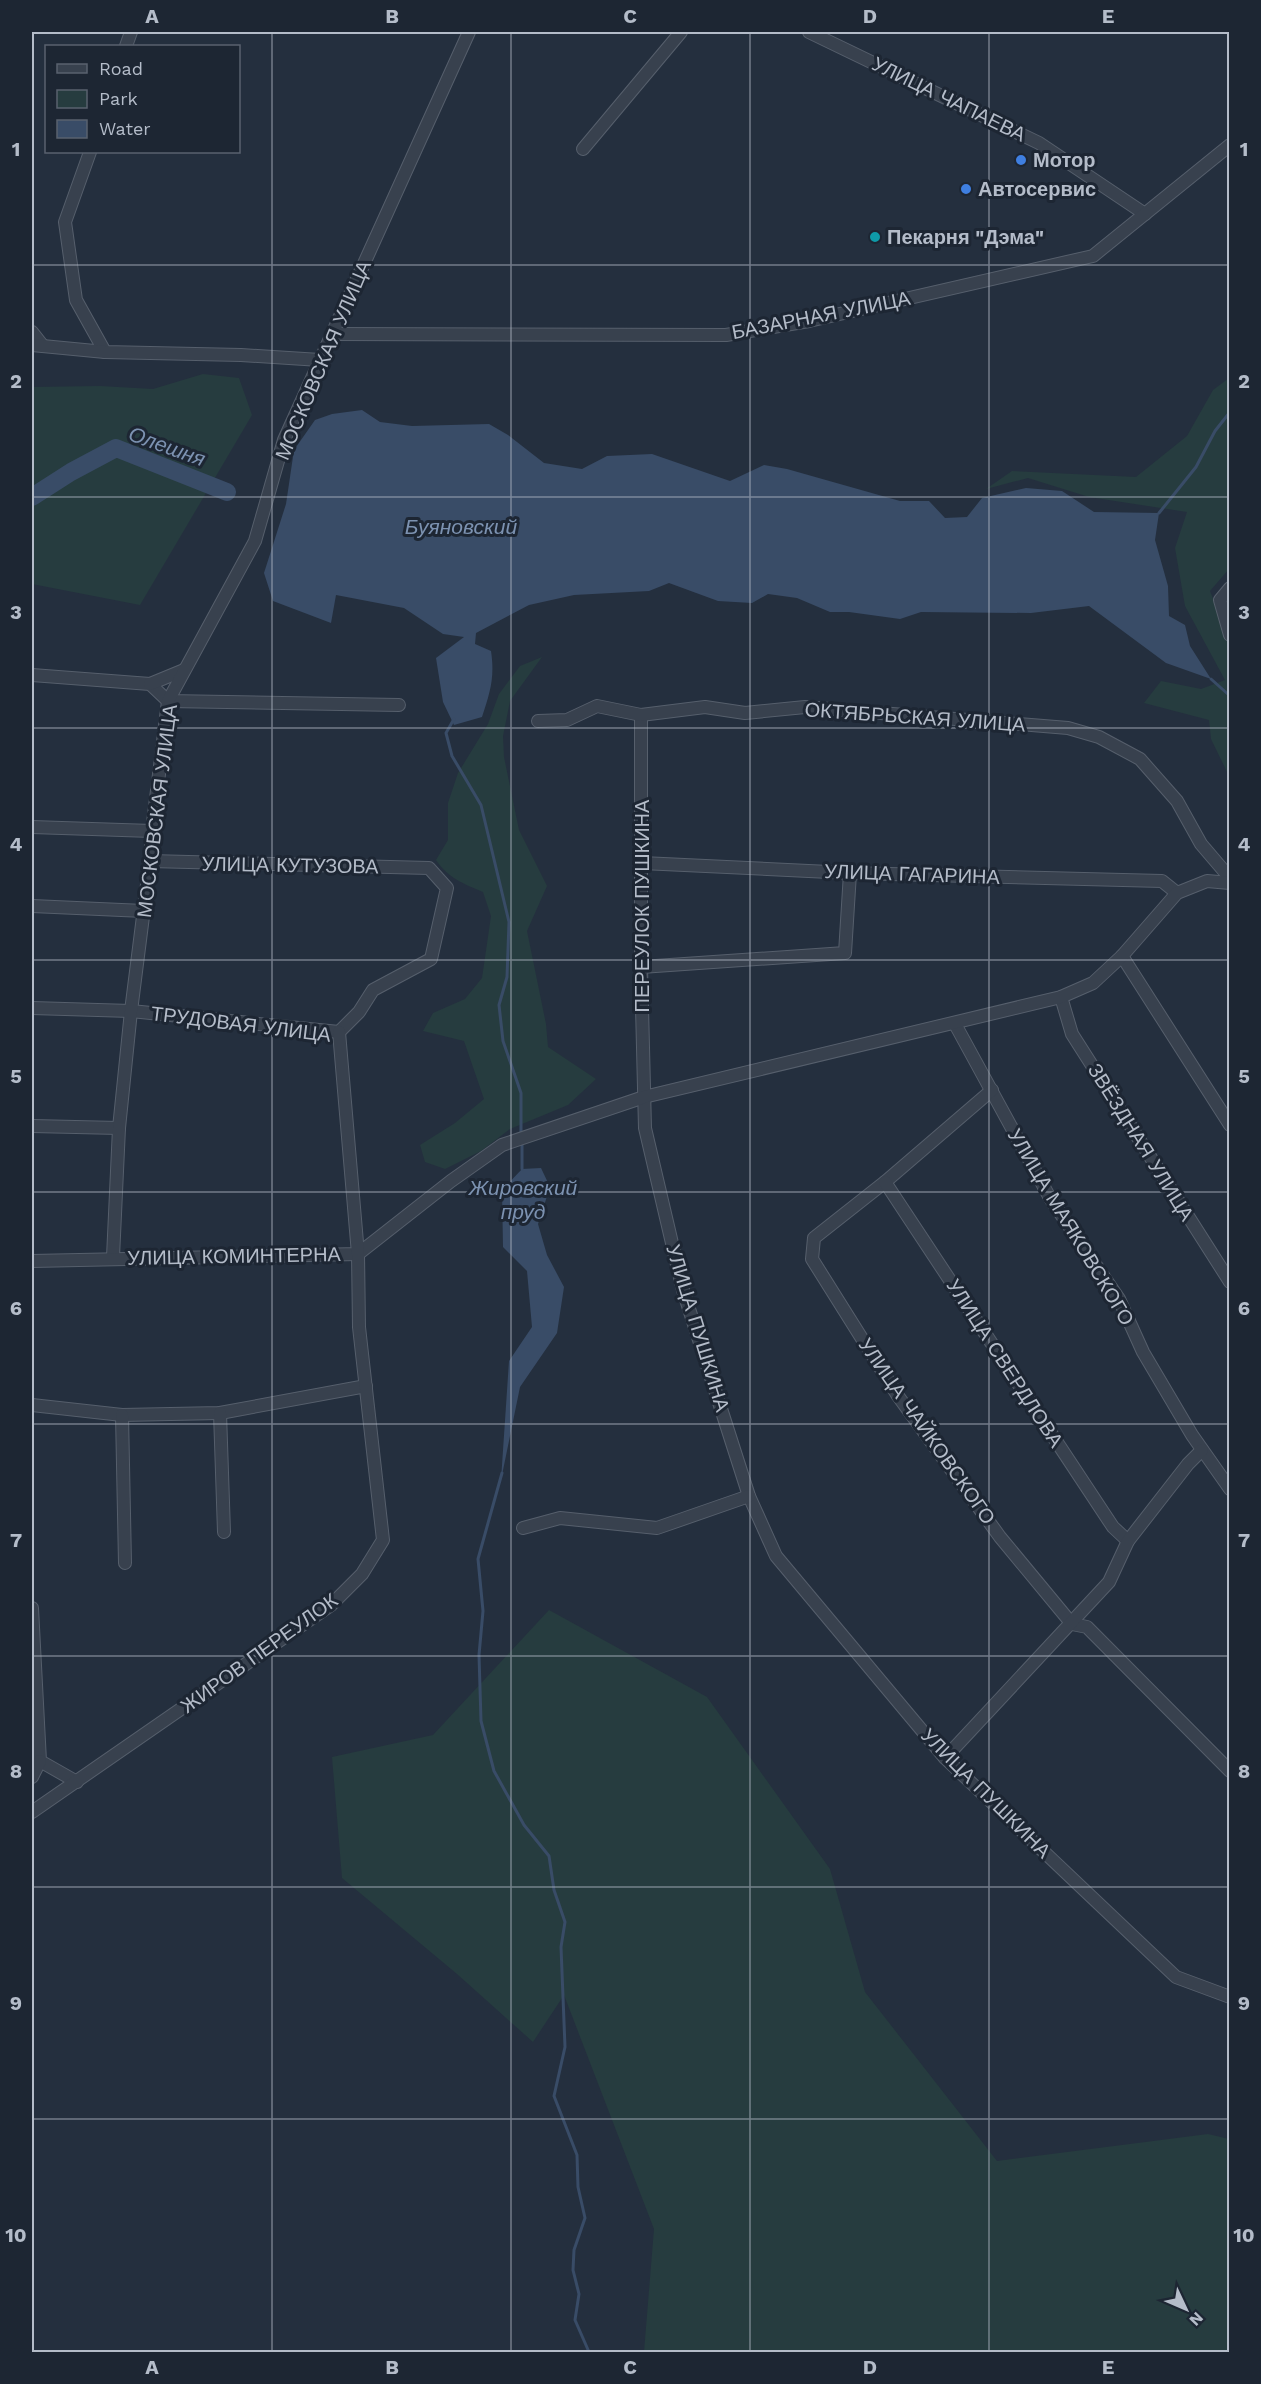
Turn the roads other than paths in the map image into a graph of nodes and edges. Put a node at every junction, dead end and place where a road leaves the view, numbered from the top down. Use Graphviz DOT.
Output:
graph roads {
  1 [pos="469,32"];
  2 [pos="681,32"];
  3 [pos="808,32"];
  4 [pos="1230,145"];
  5 [pos="583,149"];
  6 [pos="90,153"];
  7 [pos="1145,214"];
  8 [pos="32,332"];
  9 [pos="332,334"];
  10 [pos="37,346"];
  11 [pos="105,352"];
  12 [pos="320,360"];
  13 [pos="1230,588"];
  14 [pos="1228,631"];
  15 [pos="184,670"];
  16 [pos="32,675"];
  17 [pos="150,684"];
  18 [pos="168,701"];
  19 [pos="399,705"];
  20 [pos="641,715"];
  21 [pos="538,721"];
  22 [pos="32,827"];
  23 [pos="152,831"];
  24 [pos="150,861"];
  25 [pos="642,863"];
  26 [pos="850,873"];
  27 [pos="1230,878"];
  28 [pos="1230,883"];
  29 [pos="1177,893"];
  30 [pos="32,906"];
  31 [pos="144,911"];
  32 [pos="1122,956"];
  33 [pos="640,967"];
  34 [pos="1061,997"];
  35 [pos="32,1008"];
  36 [pos="131,1011"];
  37 [pos="955,1024"];
  38 [pos="339,1032"];
  39 [pos="992,1090"];
  40 [pos="644,1096"];
  41 [pos="1230,1125"];
  42 [pos="32,1126"];
  43 [pos="119,1128"];
  44 [pos="885,1182"];
  45 [pos="358,1254"];
  46 [pos="113,1257"];
  47 [pos="32,1261"];
  48 [pos="1230,1282"];
  49 [pos="366,1386"];
  50 [pos="32,1405"];
  51 [pos="220,1413"];
  52 [pos="122,1415"];
  53 [pos="1202,1450"];
  54 [pos="1227,1482"];
  55 [pos="749,1496"];
  56 [pos="523,1528"];
  57 [pos="224,1532"];
  58 [pos="1128,1541"];
  59 [pos="125,1563"];
  60 [pos="32,1608"];
  61 [pos="1072,1624"];
  62 [pos="945,1758"];
  63 [pos="40,1761"];
  64 [pos="1230,1772"];
  65 [pos="32,1777"];
  66 [pos="76,1782"];
  67 [pos="32,1812"];
  68 [pos="1230,1997"];
  1 -- 9 [label="street, МОСКОВСКАЯ УЛИЦА"];
  2 -- 5 [label="street"];
  3 -- 7 [label="street, УЛИЦА ЧАПАЕВА"];
  4 -- 7 [label="street, БАЗАРНАЯ УЛИЦА"];
  6 -- 11 [label="street"];
  7 -- 9 [label="street, БАЗАРНАЯ УЛИЦА"];
  8 -- 10 [label="street"];
  9 -- 12 [label="street, МОСКОВСКАЯ УЛИЦА"];
  10 -- 11 [label="street"];
  11 -- 12 [label="street"];
  12 -- 15 [label="street, МОСКОВСКАЯ УЛИЦА"];
  13 -- 14 [label="street"];
  15 -- 17 [label="street"];
  15 -- 18 [label="street, МОСКОВСКАЯ УЛИЦА"];
  16 -- 17 [label="street"];
  17 -- 18 [label="street"];
  18 -- 19 [label="street"];
  18 -- 23 [label="street, МОСКОВСКАЯ УЛИЦА"];
  20 -- 21 [label="street, ОКТЯБРЬСКАЯ УЛИЦА"];
  20 -- 25 [label="street, ПЕРЕУЛОК ПУШКИНА"];
  20 -- 27 [label="street, ОКТЯБРЬСКАЯ УЛИЦА"];
  22 -- 23 [label="street"];
  23 -- 24 [label="street, МОСКОВСКАЯ УЛИЦА"];
  24 -- 31 [label="street, МОСКОВСКАЯ УЛИЦА"];
  24 -- 38 [label="street, УЛИЦА КУТУЗОВА"];
  25 -- 26 [label="street, УЛИЦА ГАГАРИНА"];
  25 -- 33 [label="street, ПЕРЕУЛОК ПУШКИНА"];
  26 -- 29 [label="street, УЛИЦА ГАГАРИНА"];
  26 -- 33 [label="street"];
  28 -- 29 [label="street"];
  29 -- 32 [label="street"];
  30 -- 31 [label="street"];
  31 -- 36 [label="street, МОСКОВСКАЯ УЛИЦА"];
  32 -- 34 [label="street"];
  32 -- 41 [label="street"];
  33 -- 40 [label="street, ПЕРЕУЛОК ПУШКИНА"];
  34 -- 37 [label="street"];
  34 -- 48 [label="street, ЗВЁЗДНАЯ УЛИЦА"];
  35 -- 36 [label="street, ТРУДОВАЯ УЛИЦА"];
  36 -- 38 [label="street, ТРУДОВАЯ УЛИЦА"];
  36 -- 43 [label="street, МОСКОВСКАЯ УЛИЦА"];
  37 -- 39 [label="street, УЛИЦА МАЯКОВСКОГО"];
  37 -- 40 [label="street"];
  38 -- 45 [label="street, ТРУДОВАЯ УЛИЦА"];
  39 -- 44 [label="street, УЛИЦА ЧАЙКОВСКОГО"];
  39 -- 53 [label="street, УЛИЦА МАЯКОВСКОГО"];
  40 -- 45 [label="street, УЛИЦА КОМИНТЕРНА"];
  40 -- 55 [label="street, УЛИЦА ПУШКИНА"];
  42 -- 43 [label="street"];
  43 -- 46 [label="street, МОСКОВСКАЯ УЛИЦА"];
  44 -- 58 [label="street, УЛИЦА СВЕРДЛОВА"];
  44 -- 61 [label="street, УЛИЦА ЧАЙКОВСКОГО"];
  45 -- 46 [label="street, УЛИЦА КОМИНТЕРНА"];
  45 -- 49 [label="street, ЖИРОВ ПЕРЕУЛОК"];
  46 -- 47 [label="street, УЛИЦА КОМИНТЕРНА"];
  49 -- 51 [label="street"];
  49 -- 66 [label="street, ЖИРОВ ПЕРЕУЛОК"];
  50 -- 52 [label="street"];
  51 -- 52 [label="street"];
  51 -- 57 [label="street"];
  52 -- 59 [label="street"];
  53 -- 54 [label="street, УЛИЦА МАЯКОВСКОГО"];
  53 -- 58 [label="street"];
  55 -- 56 [label="street"];
  55 -- 62 [label="street, УЛИЦА ПУШКИНА"];
  58 -- 61 [label="street"];
  60 -- 63 [label="street"];
  61 -- 62 [label="street"];
  61 -- 64 [label="street, УЛИЦА ЧАЙКОВСКОГО"];
  62 -- 68 [label="street, УЛИЦА ПУШКИНА"];
  63 -- 65 [label="street"];
  63 -- 66 [label="street"];
  66 -- 67 [label="street, ЖИРОВ ПЕРЕУЛОК"];
}
